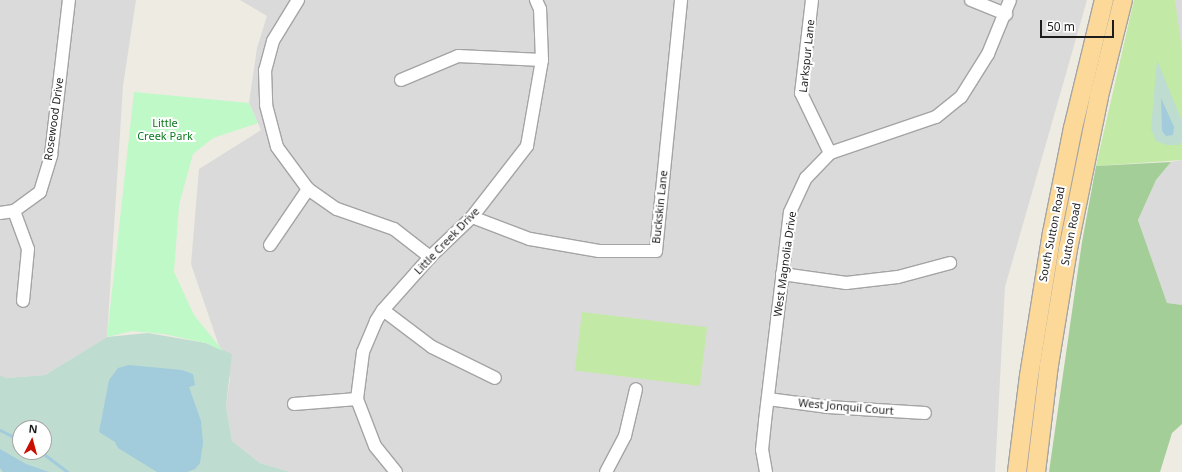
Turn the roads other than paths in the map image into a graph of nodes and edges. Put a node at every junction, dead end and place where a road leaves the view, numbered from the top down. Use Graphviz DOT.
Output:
graph roads {
  1 [pos="69,0"];
  2 [pos="298,0"];
  3 [pos="536,0"];
  4 [pos="681,0"];
  5 [pos="812,0"];
  6 [pos="971,0"];
  7 [pos="1010,0"];
  8 [pos="1104,0"];
  9 [pos="1123,0"];
  10 [pos="1006,14"];
  11 [pos="542,60"];
  12 [pos="401,80"];
  13 [pos="830,153"];
  14 [pos="308,189"];
  15 [pos="14,211"];
  16 [pos="0,213"];
  17 [pos="472,217"];
  18 [pos="270,245"];
  19 [pos="430,257"];
  20 [pos="950,263"];
  21 [pos="782,274"];
  22 [pos="23,301"];
  23 [pos="383,310"];
  24 [pos="495,378"];
  25 [pos="636,389"];
  26 [pos="357,399"];
  27 [pos="768,399"];
  28 [pos="294,404"];
  29 [pos="925,413"];
  30 [pos="396,472"];
  31 [pos="606,472"];
  32 [pos="766,472"];
  33 [pos="1017,472"];
  34 [pos="1036,472"];
  1 -- 15 [label="street, Rosewood Drive"];
  2 -- 14 [label="street"];
  3 -- 11 [label="street, Little Creek Drive"];
  4 -- 17 [label="street, Buckskin Lane"];
  5 -- 13 [label="street, Larkspur Lane"];
  6 -- 10 [label="street"];
  7 -- 10 [label="street, West Magnolia Drive"];
  8 -- 33 [label="main road, South Sutton Road"];
  9 -- 34 [label="main road, Sutton Road"];
  10 -- 13 [label="street, West Magnolia Drive"];
  11 -- 12 [label="street"];
  11 -- 17 [label="street, Little Creek Drive"];
  13 -- 21 [label="street, West Magnolia Drive"];
  14 -- 18 [label="street"];
  14 -- 19 [label="street"];
  15 -- 16 [label="street, Rosewood Drive"];
  15 -- 22 [label="street"];
  17 -- 19 [label="street, Little Creek Drive"];
  19 -- 23 [label="street, Little Creek Drive"];
  20 -- 21 [label="street"];
  21 -- 27 [label="street, West Magnolia Drive"];
  23 -- 24 [label="street"];
  23 -- 26 [label="street, Little Creek Drive"];
  25 -- 31 [label="street"];
  26 -- 28 [label="street"];
  26 -- 30 [label="street, Little Creek Drive"];
  27 -- 29 [label="street, West Jonquil Court"];
  27 -- 32 [label="street, West Magnolia Drive"];
}
